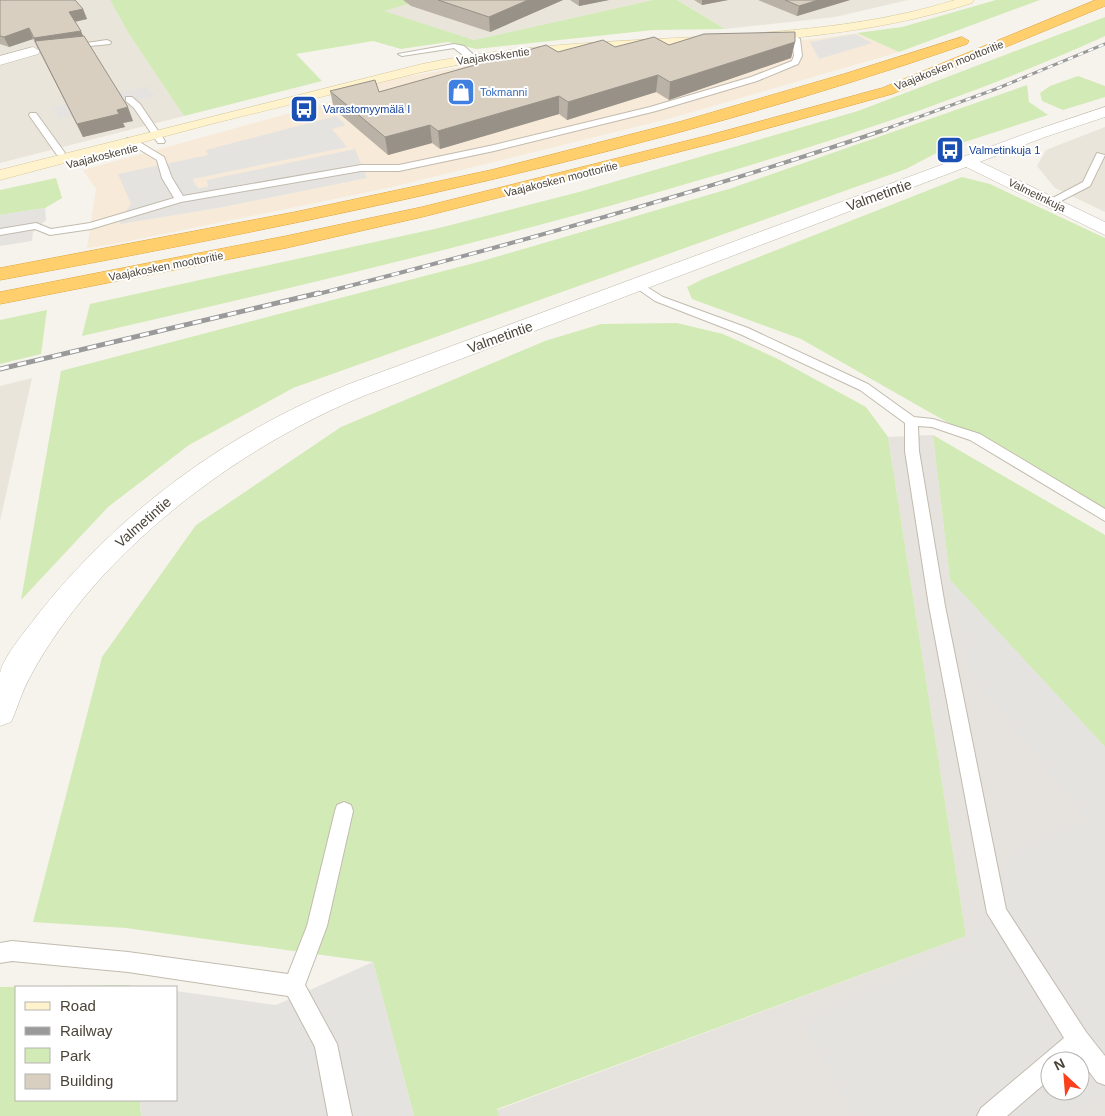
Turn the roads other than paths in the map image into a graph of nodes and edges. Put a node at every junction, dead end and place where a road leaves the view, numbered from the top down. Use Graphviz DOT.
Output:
graph roads {
  1 [pos="968,0"];
  2 [pos="1065,0"];
  3 [pos="1105,1"];
  4 [pos="990,31"];
  5 [pos="790,35"];
  6 [pos="973,37"];
  7 [pos="749,38"];
  8 [pos="730,39"];
  9 [pos="107,42"];
  10 [pos="61,47"];
  11 [pos="38,50"];
  12 [pos="402,54"];
  13 [pos="472,58"];
  14 [pos="0,61"];
  15 [pos="129,99"];
  16 [pos="1105,112"];
  17 [pos="33,114"];
  18 [pos="159,137"];
  19 [pos="136,143"];
  20 [pos="60,153"];
  21 [pos="1100,155"];
  22 [pos="970,162"];
  23 [pos="0,175"];
  24 [pos="0,181"];
  25 [pos="180,199"];
  26 [pos="1052,202"];
  27 [pos="1105,228"];
  28 [pos="0,232"];
  29 [pos="0,274"];
  30 [pos="639,285"];
  31 [pos="0,298"];
  32 [pos="911,421"];
  33 [pos="1105,516"];
  34 [pos="7,670"];
  35 [pos="0,712"];
  36 [pos="344,811"];
  37 [pos="0,953"];
  38 [pos="294,986"];
  39 [pos="1078,1040"];
  40 [pos="1065,1051"];
  41 [pos="1040,1073"];
  42 [pos="1105,1074"];
  43 [pos="340,1116"];
  44 [pos="989,1116"];
  1 -- 5 [label="main road"];
  2 -- 4 [label="highway, Vaajakosken moottoritie"];
  3 -- 31 [label="highway, Vaajakosken moottoritie"];
  5 -- 7 [label="main road"];
  5 -- 25 [label="lane"];
  6 -- 29 [label="highway, Vaajakosken moottoritie"];
  8 -- 13 [label="main road, Vaajakoskentie"];
  9 -- 10 [label="lane"];
  11 -- 14 [label="street"];
  12 -- 13 [label="lane"];
  13 -- 18 [label="main road, Vaajakoskentie"];
  15 -- 18 [label="lane"];
  16 -- 22 [label="street, Valmetintie"];
  17 -- 20 [label="lane"];
  18 -- 19 [label="main road, Vaajakoskentie"];
  19 -- 23 [label="main road, Vaajakoskentie"];
  19 -- 24 [label="main road, Vaajakoskentie"];
  19 -- 25 [label="lane"];
  21 -- 26 [label="lane"];
  22 -- 26 [label="street, Valmetinkuja"];
  22 -- 30 [label="street, Valmetintie"];
  25 -- 28 [label="lane"];
  26 -- 27 [label="street, Valmetinkuja"];
  30 -- 32 [label="lane"];
  30 -- 34 [label="street, Valmetintie"];
  32 -- 33 [label="lane"];
  32 -- 39 [label="lane"];
  34 -- 35 [label="street, Valmetintie"];
  36 -- 38 [label="lane"];
  37 -- 38 [label="lane"];
  38 -- 43 [label="lane"];
  39 -- 40 [label="lane"];
  39 -- 42 [label="lane"];
  41 -- 44 [label="lane"];
}
